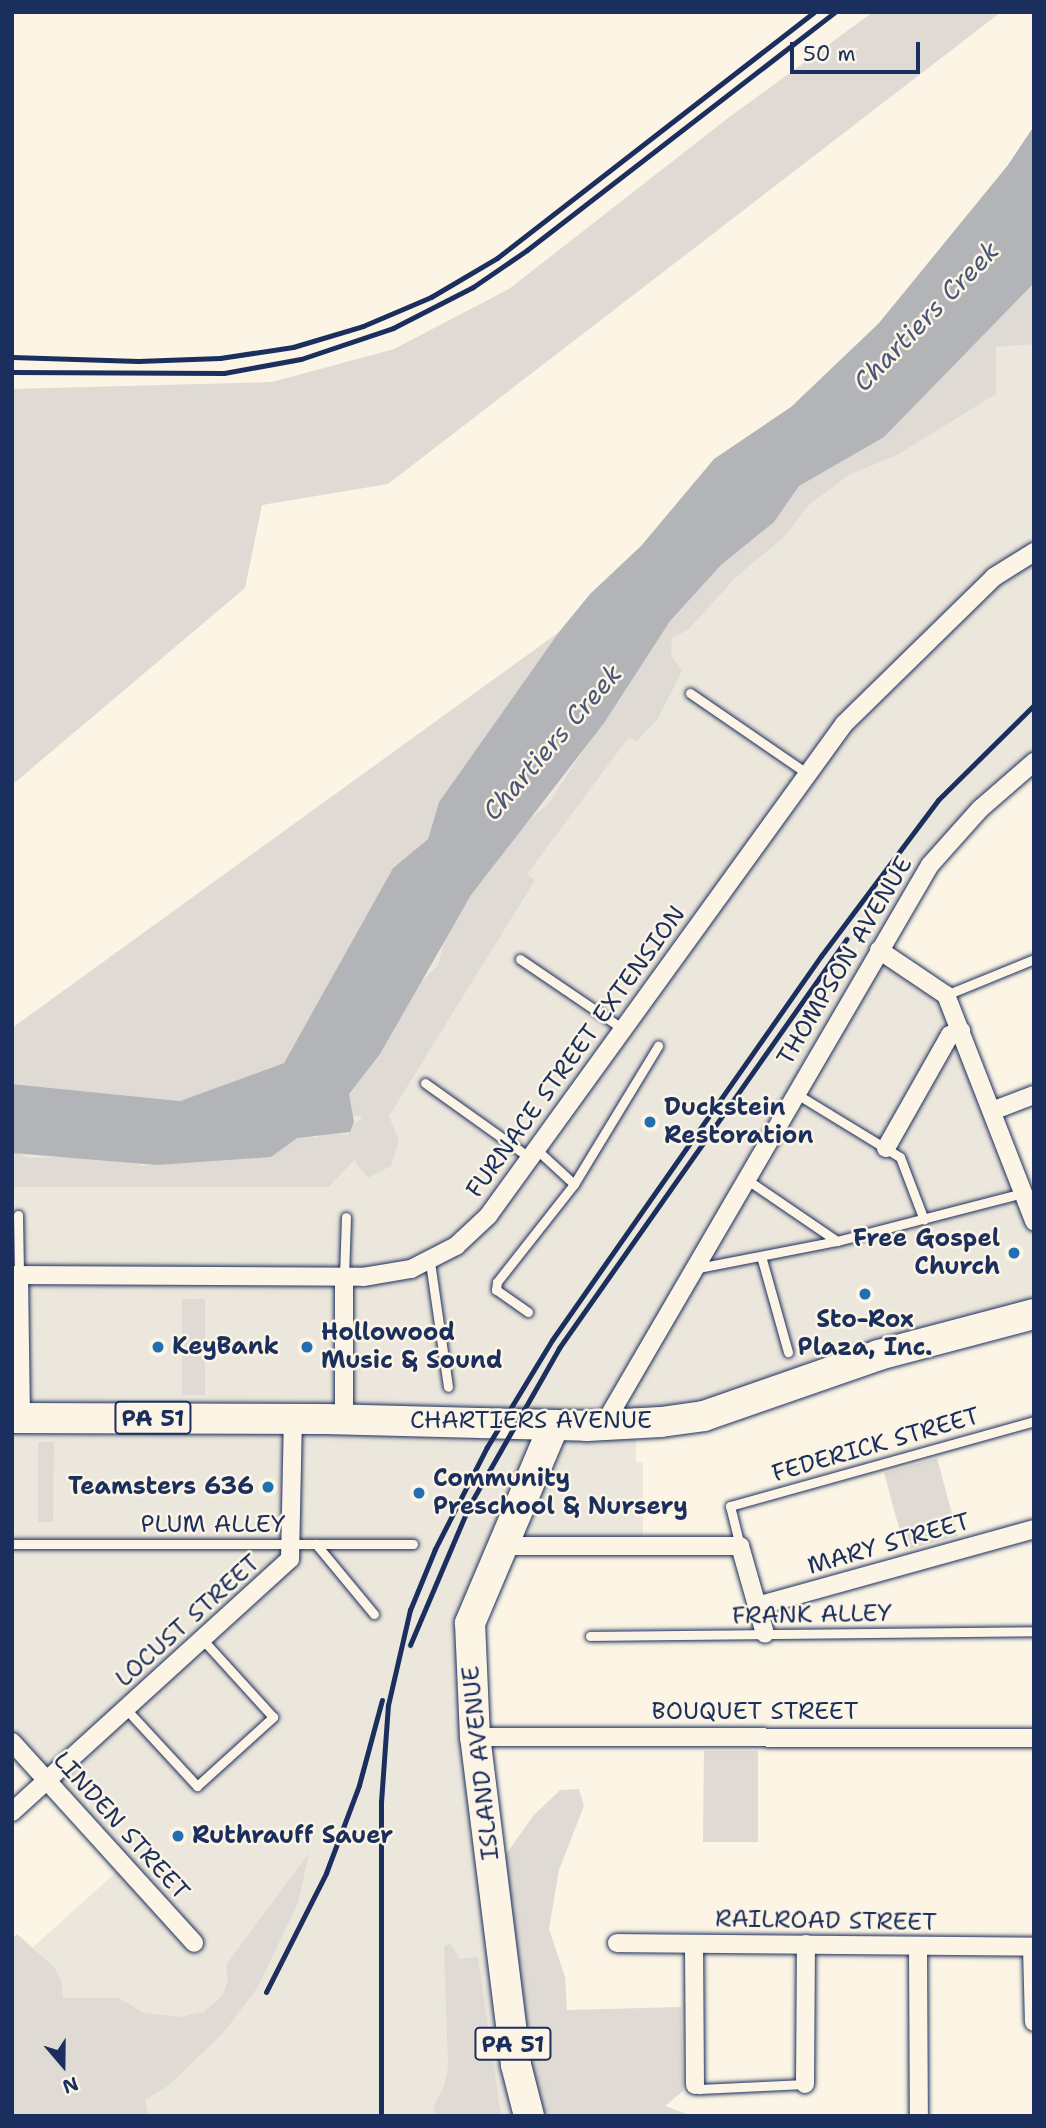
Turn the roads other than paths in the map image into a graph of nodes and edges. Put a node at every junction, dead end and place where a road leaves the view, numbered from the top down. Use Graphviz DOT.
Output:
graph roads {
  1 [pos="1034,552"];
  2 [pos="690,693"];
  3 [pos="1034,762"];
  4 [pos="808,774"];
  5 [pos="879,950"];
  6 [pos="1034,958"];
  7 [pos="520,959"];
  8 [pos="946,995"];
  9 [pos="623,1030"];
  10 [pos="961,1031"];
  11 [pos="658,1046"];
  12 [pos="425,1083"];
  13 [pos="795,1093"];
  14 [pos="1034,1095"];
  15 [pos="992,1111"];
  16 [pos="886,1148"];
  17 [pos="533,1153"];
  18 [pos="745,1178"];
  19 [pos="574,1184"];
  20 [pos="1030,1205"];
  21 [pos="18,1214"];
  22 [pos="346,1217"];
  23 [pos="924,1220"];
  24 [pos="837,1241"];
  25 [pos="761,1256"];
  26 [pos="430,1262"];
  27 [pos="691,1269"];
  28 [pos="16,1275"];
  29 [pos="344,1277"];
  30 [pos="528,1312"];
  31 [pos="1034,1314"];
  32 [pos="788,1352"];
  33 [pos="449,1387"];
  34 [pos="17,1418"];
  35 [pos="293,1418"];
  36 [pos="344,1419"];
  37 [pos="1034,1421"];
  38 [pos="554,1425"];
  39 [pos="603,1426"];
  40 [pos="1034,1529"];
  41 [pos="12,1544"];
  42 [pos="294,1544"];
  43 [pos="316,1544"];
  44 [pos="414,1544"];
  45 [pos="500,1546"];
  46 [pos="740,1546"];
  47 [pos="757,1606"];
  48 [pos="374,1614"];
  49 [pos="1034,1631"];
  50 [pos="765,1634"];
  51 [pos="590,1636"];
  52 [pos="203,1640"];
  53 [pos="126,1709"];
  54 [pos="475,1737"];
  55 [pos="1034,1738"];
  56 [pos="12,1742"];
  57 [pos="47,1780"];
  58 [pos="12,1812"];
  59 [pos="194,1943"];
  60 [pos="617,1943"];
  61 [pos="694,1944"];
  62 [pos="806,1944"];
  63 [pos="918,1947"];
  64 [pos="1033,1947"];
  65 [pos="1034,2022"];
  66 [pos="805,2084"];
  67 [pos="695,2085"];
  68 [pos="529,2116"];
  69 [pos="919,2116"];
  1 -- 4 [label="street, FURNACE STREET EXTENSION"];
  2 -- 4 [label="lane"];
  3 -- 5 [label="street, THOMPSON AVENUE"];
  4 -- 9 [label="street, FURNACE STREET EXTENSION"];
  5 -- 8 [label="street"];
  5 -- 13 [label="street, THOMPSON AVENUE"];
  6 -- 8 [label="lane"];
  7 -- 9 [label="lane"];
  8 -- 10 [label="street"];
  9 -- 17 [label="street, FURNACE STREET EXTENSION"];
  10 -- 15 [label="street"];
  10 -- 16 [label="street"];
  11 -- 19 [label="lane"];
  12 -- 17 [label="lane"];
  13 -- 16 [label="lane"];
  13 -- 18 [label="street, THOMPSON AVENUE"];
  14 -- 15 [label="street"];
  15 -- 20 [label="street"];
  16 -- 23 [label="lane"];
  17 -- 19 [label="lane"];
  17 -- 26 [label="street, FURNACE STREET EXTENSION"];
  18 -- 24 [label="lane"];
  18 -- 27 [label="street, THOMPSON AVENUE"];
  19 -- 30 [label="lane"];
  20 -- 23 [label="lane"];
  21 -- 28 [label="lane"];
  22 -- 29 [label="lane"];
  23 -- 24 [label="lane"];
  24 -- 25 [label="lane"];
  25 -- 27 [label="lane"];
  25 -- 32 [label="lane"];
  26 -- 29 [label="street, FURNACE STREET EXTENSION"];
  26 -- 33 [label="lane"];
  27 -- 39 [label="street, THOMPSON AVENUE"];
  28 -- 29 [label="street, FURNACE STREET EXTENSION"];
  28 -- 34 [label="street"];
  29 -- 36 [label="street"];
  31 -- 39 [label="main road, CHARTIERS AVENUE"];
  34 -- 35 [label="main road, CHARTIERS AVENUE / PA 51"];
  35 -- 36 [label="main road, CHARTIERS AVENUE / PA 51"];
  35 -- 42 [label="street, LOCUST STREET"];
  36 -- 38 [label="main road, CHARTIERS AVENUE / PA 51"];
  37 -- 46 [label="lane, FEDERICK STREET"];
  38 -- 39 [label="main road, CHARTIERS AVENUE"];
  38 -- 45 [label="main road, ISLAND AVENUE / PA 51"];
  40 -- 47 [label="street, MARY STREET"];
  41 -- 42 [label="lane, PLUM ALLEY"];
  42 -- 43 [label="lane, PLUM ALLEY"];
  42 -- 52 [label="street, LOCUST STREET"];
  43 -- 44 [label="lane, PLUM ALLEY"];
  43 -- 48 [label="lane"];
  45 -- 46 [label="street"];
  45 -- 54 [label="main road, ISLAND AVENUE / PA 51"];
  46 -- 47 [label="street"];
  47 -- 50 [label="street"];
  49 -- 50 [label="lane, FRANK ALLEY"];
  50 -- 51 [label="lane, FRANK ALLEY"];
  52 -- 53 [label="street, LOCUST STREET"];
  52 -- 53 [label="lane"];
  53 -- 57 [label="street, LOCUST STREET"];
  54 -- 55 [label="street, BOUQUET STREET"];
  54 -- 68 [label="main road, ISLAND AVENUE / PA 51"];
  56 -- 57 [label="street, LINDEN STREET"];
  57 -- 58 [label="street, LOCUST STREET"];
  57 -- 59 [label="street, LINDEN STREET"];
  60 -- 61 [label="street, RAILROAD STREET"];
  61 -- 62 [label="street, RAILROAD STREET"];
  61 -- 67 [label="street"];
  62 -- 63 [label="street, RAILROAD STREET"];
  62 -- 66 [label="street"];
  63 -- 64 [label="street, RAILROAD STREET"];
  63 -- 69 [label="street"];
  64 -- 65 [label="street"];
  66 -- 67 [label="lane"];
}
